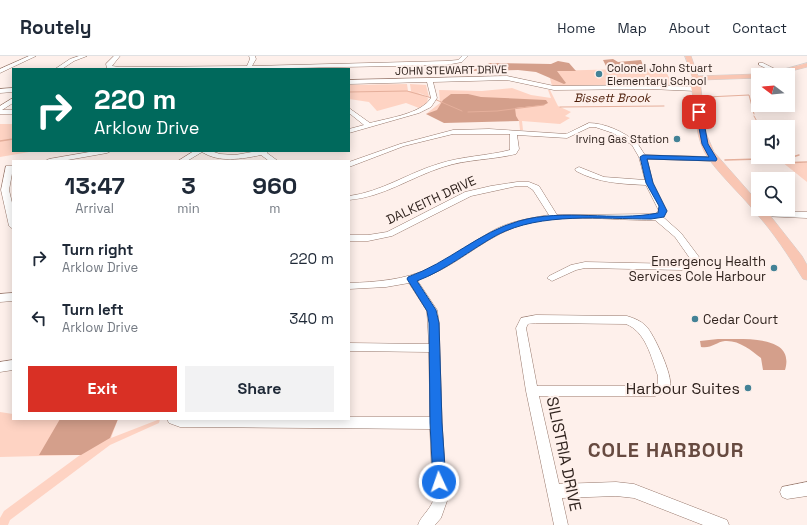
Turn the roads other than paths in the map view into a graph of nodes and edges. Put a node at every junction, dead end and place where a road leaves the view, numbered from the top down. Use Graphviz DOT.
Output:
graph roads {
  1 [pos="33,56"];
  2 [pos="84,56"];
  3 [pos="117,56"];
  4 [pos="252,56"];
  5 [pos="465,56"];
  6 [pos="688,56"];
  7 [pos="761,64"];
  8 [pos="807,65"];
  9 [pos="250,66"];
  10 [pos="60,68"];
  11 [pos="114,68"];
  12 [pos="163,68"];
  13 [pos="282,68"];
  14 [pos="770,68"];
  15 [pos="795,68"];
  16 [pos="0,71"];
  17 [pos="350,72"];
  18 [pos="361,73"];
  19 [pos="751,76"];
  20 [pos="350,81"];
  21 [pos="430,81"];
  22 [pos="696,84"];
  23 [pos="0,90"];
  24 [pos="12,90"];
  25 [pos="12,101"];
  26 [pos="0,111"];
  27 [pos="350,111"];
  28 [pos="12,112"];
  29 [pos="369,125"];
  30 [pos="350,131"];
  31 [pos="512,132"];
  32 [pos="105,152"];
  33 [pos="197,152"];
  34 [pos="208,152"];
  35 [pos="263,152"];
  36 [pos="93,157"];
  37 [pos="643,157"];
  38 [pos="714,159"];
  39 [pos="60,160"];
  40 [pos="184,160"];
  41 [pos="273,160"];
  42 [pos="350,165"];
  43 [pos="11,168"];
  44 [pos="579,169"];
  45 [pos="0,170"];
  46 [pos="649,183"];
  47 [pos="350,198"];
  48 [pos="751,200"];
  49 [pos="795,214"];
  50 [pos="807,215"];
  51 [pos="765,216"];
  52 [pos="554,217"];
  53 [pos="657,217"];
  54 [pos="12,222"];
  55 [pos="350,238"];
  56 [pos="807,276"];
  57 [pos="552,278"];
  58 [pos="412,279"];
  59 [pos="350,286"];
  60 [pos="12,296"];
  61 [pos="0,298"];
  62 [pos="350,347"];
  63 [pos="434,348"];
  64 [pos="12,365"];
  65 [pos="0,367"];
  66 [pos="532,391"];
  67 [pos="176,420"];
  68 [pos="436,423"];
  69 [pos="807,489"];
  70 [pos="554,491"];
  71 [pos="787,492"];
  72 [pos="426,525"];
  73 [pos="561,525"];
  74 [pos="722,525"];
  1 -- 16 [label="street"];
  2 -- 10 [label="street"];
  3 -- 11 [label="street"];
  4 -- 9 [label="street"];
  5 -- 18 [label="street"];
  6 -- 22 [label="main road"];
  7 -- 14 [label="street"];
  8 -- 15 [label="main road"];
  9 -- 12 [label="street"];
  9 -- 13 [label="street"];
  17 -- 18 [label="street"];
  18 -- 20 [label="street, JOHN STEWART DRIVE"];
  18 -- 21 [label="street, JOHN STEWART DRIVE"];
  19 -- 22 [label="main road"];
  21 -- 22 [label="street, JOHN STEWART DRIVE"];
  21 -- 29 [label="street"];
  22 -- 38 [label="main road"];
  23 -- 24 [label="street"];
  25 -- 26 [label="street"];
  26 -- 28 [label="street"];
  27 -- 29 [label="street"];
  29 -- 30 [label="street"];
  31 -- 37 [label="street"];
  31 -- 42 [label="street"];
  31 -- 47 [label="street"];
  32 -- 36 [label="street"];
  33 -- 40 [label="street"];
  34 -- 35 [label="street"];
  35 -- 41 [label="street"];
  36 -- 39 [label="street"];
  37 -- 38 [label="street"];
  37 -- 46 [label="street"];
  38 -- 48 [label="main road"];
  43 -- 45 [label="street"];
  43 -- 54 [label="street"];
  44 -- 46 [label="street"];
  46 -- 53 [label="street"];
  49 -- 50 [label="street"];
  51 -- 56 [label="main road"];
  52 -- 53 [label="street"];
  52 -- 55 [label="street, DALKEITH DRIVE"];
  52 -- 58 [label="street"];
  53 -- 57 [label="street"];
  58 -- 59 [label="street"];
  58 -- 63 [label="street"];
  60 -- 61 [label="street"];
  62 -- 63 [label="street"];
  63 -- 68 [label="street"];
  64 -- 65 [label="street"];
  66 -- 66 [label="street, SILISTRIA DRIVE"];
  66 -- 70 [label="street, SILISTRIA DRIVE"];
  67 -- 68 [label="street"];
  68 -- 72 [label="street"];
  69 -- 71 [label="street"];
  70 -- 73 [label="street, SILISTRIA DRIVE"];
  70 -- 74 [label="street"];
}
